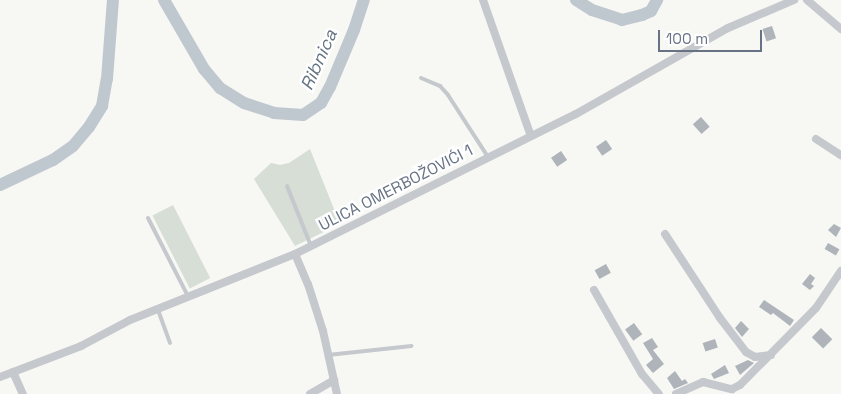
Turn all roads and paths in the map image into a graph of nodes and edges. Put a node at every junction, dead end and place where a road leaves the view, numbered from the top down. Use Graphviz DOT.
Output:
graph roads {
  1 [pos="483,0"];
  2 [pos="794,0"];
  3 [pos="807,0"];
  4 [pos="841,29"];
  5 [pos="421,78"];
  6 [pos="531,136"];
  7 [pos="816,139"];
  8 [pos="841,155"];
  9 [pos="488,157"];
  10 [pos="287,186"];
  11 [pos="148,218"];
  12 [pos="665,234"];
  13 [pos="311,246"];
  14 [pos="295,254"];
  15 [pos="841,272"];
  16 [pos="594,290"];
  17 [pos="188,296"];
  18 [pos="158,309"];
  19 [pos="170,343"];
  20 [pos="412,346"];
  21 [pos="328,355"];
  22 [pos="771,355"];
  23 [pos="13,372"];
  24 [pos="0,377"];
  25 [pos="334,380"];
  26 [pos="656,392"];
  27 [pos="23,394"];
  28 [pos="310,394"];
  29 [pos="337,394"];
  30 [pos="676,394"];
  1 -- 6 [label="street"];
  2 -- 6 [label="street, ULICA OMERBOŽOVIĆI 1"];
  3 -- 4 [label="street"];
  5 -- 9 [label="lane"];
  6 -- 9 [label="street, ULICA OMERBOŽOVIĆI 1"];
  7 -- 8 [label="street"];
  9 -- 13 [label="street, ULICA OMERBOŽOVIĆI 1"];
  10 -- 13 [label="lane"];
  11 -- 17 [label="lane"];
  12 -- 22 [label="street"];
  13 -- 14 [label="street, ULICA OMERBOŽOVIĆI 1"];
  14 -- 17 [label="street, ULICA OMERBOŽOVIĆI 1"];
  14 -- 21 [label="street"];
  15 -- 22 [label="street"];
  16 -- 26 [label="street"];
  17 -- 18 [label="street, ULICA OMERBOŽOVIĆI 1"];
  18 -- 19 [label="lane"];
  18 -- 23 [label="street, ULICA OMERBOŽOVIĆI 1"];
  20 -- 21 [label="lane"];
  21 -- 25 [label="street"];
  22 -- 30 [label="street"];
  23 -- 24 [label="street, ULICA OMERBOŽOVIĆI 1"];
  23 -- 27 [label="street"];
  25 -- 28 [label="street"];
  25 -- 29 [label="street"];
}
